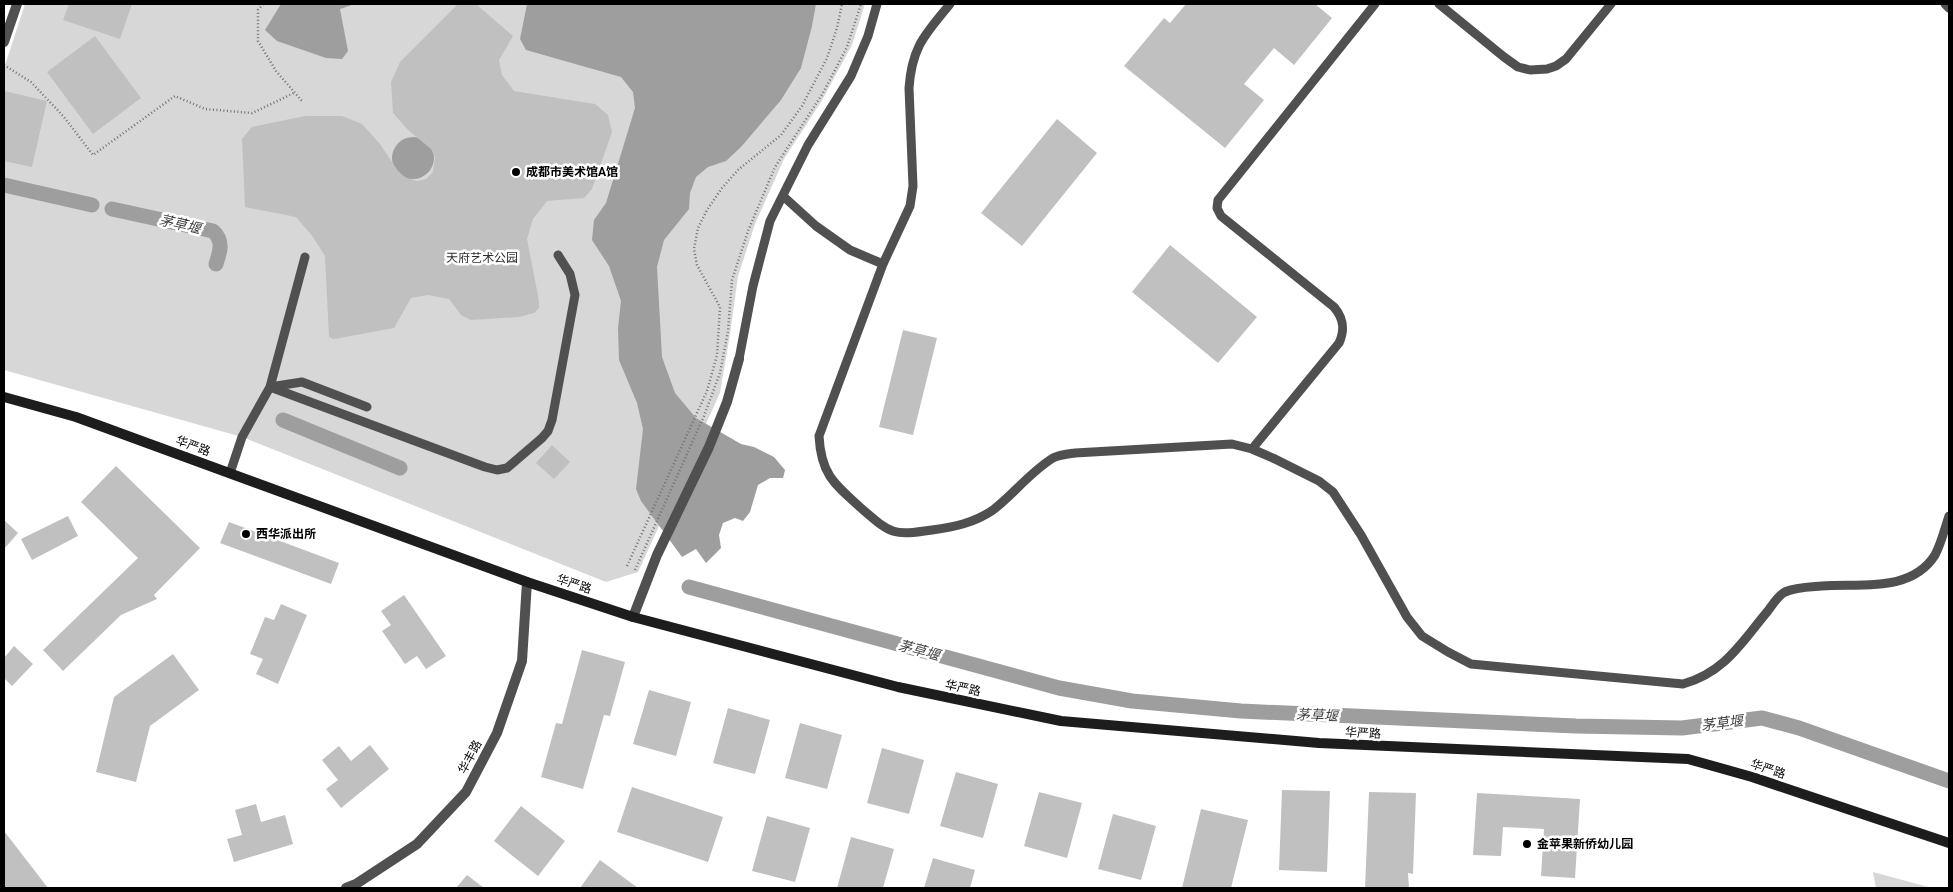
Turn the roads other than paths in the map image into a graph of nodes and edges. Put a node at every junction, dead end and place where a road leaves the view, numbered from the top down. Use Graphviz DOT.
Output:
graph roads {
  1 [pos="17,4"];
  2 [pos="877,4"];
  3 [pos="950,4"];
  4 [pos="1375,4"];
  5 [pos="1440,4"];
  6 [pos="1611,4"];
  7 [pos="1945,4"];
  8 [pos="1949,8"];
  9 [pos="4,42"];
  10 [pos="783,196"];
  11 [pos="558,255"];
  12 [pos="304,257"];
  13 [pos="884,264"];
  14 [pos="738,359"];
  15 [pos="270,388"];
  16 [pos="4,397"];
  17 [pos="367,407"];
  18 [pos="1252,449"];
  19 [pos="230,473"];
  20 [pos="1949,516"];
  21 [pos="527,582"];
  22 [pos="633,617"];
  23 [pos="1949,843"];
  24 [pos="346,888"];
  1 -- 9 [label="street"];
  2 -- 10 [label="lane"];
  3 -- 13 [label="lane"];
  4 -- 18 [label="lane"];
  5 -- 6 [label="lane"];
  7 -- 8 [label="lane"];
  10 -- 13 [label="lane"];
  10 -- 14 [label="lane"];
  11 -- 15 [label="lane"];
  12 -- 15 [label="lane"];
  13 -- 18 [label="lane"];
  14 -- 22 [label="street"];
  15 -- 17 [label="lane"];
  15 -- 19 [label="lane"];
  16 -- 19 [label="street, 华严路"];
  18 -- 20 [label="lane"];
  19 -- 21 [label="street, 华严路"];
  21 -- 22 [label="street, 华严路"];
  21 -- 24 [label="street, 华丰路"];
  22 -- 23 [label="street, 华严路"];
}
